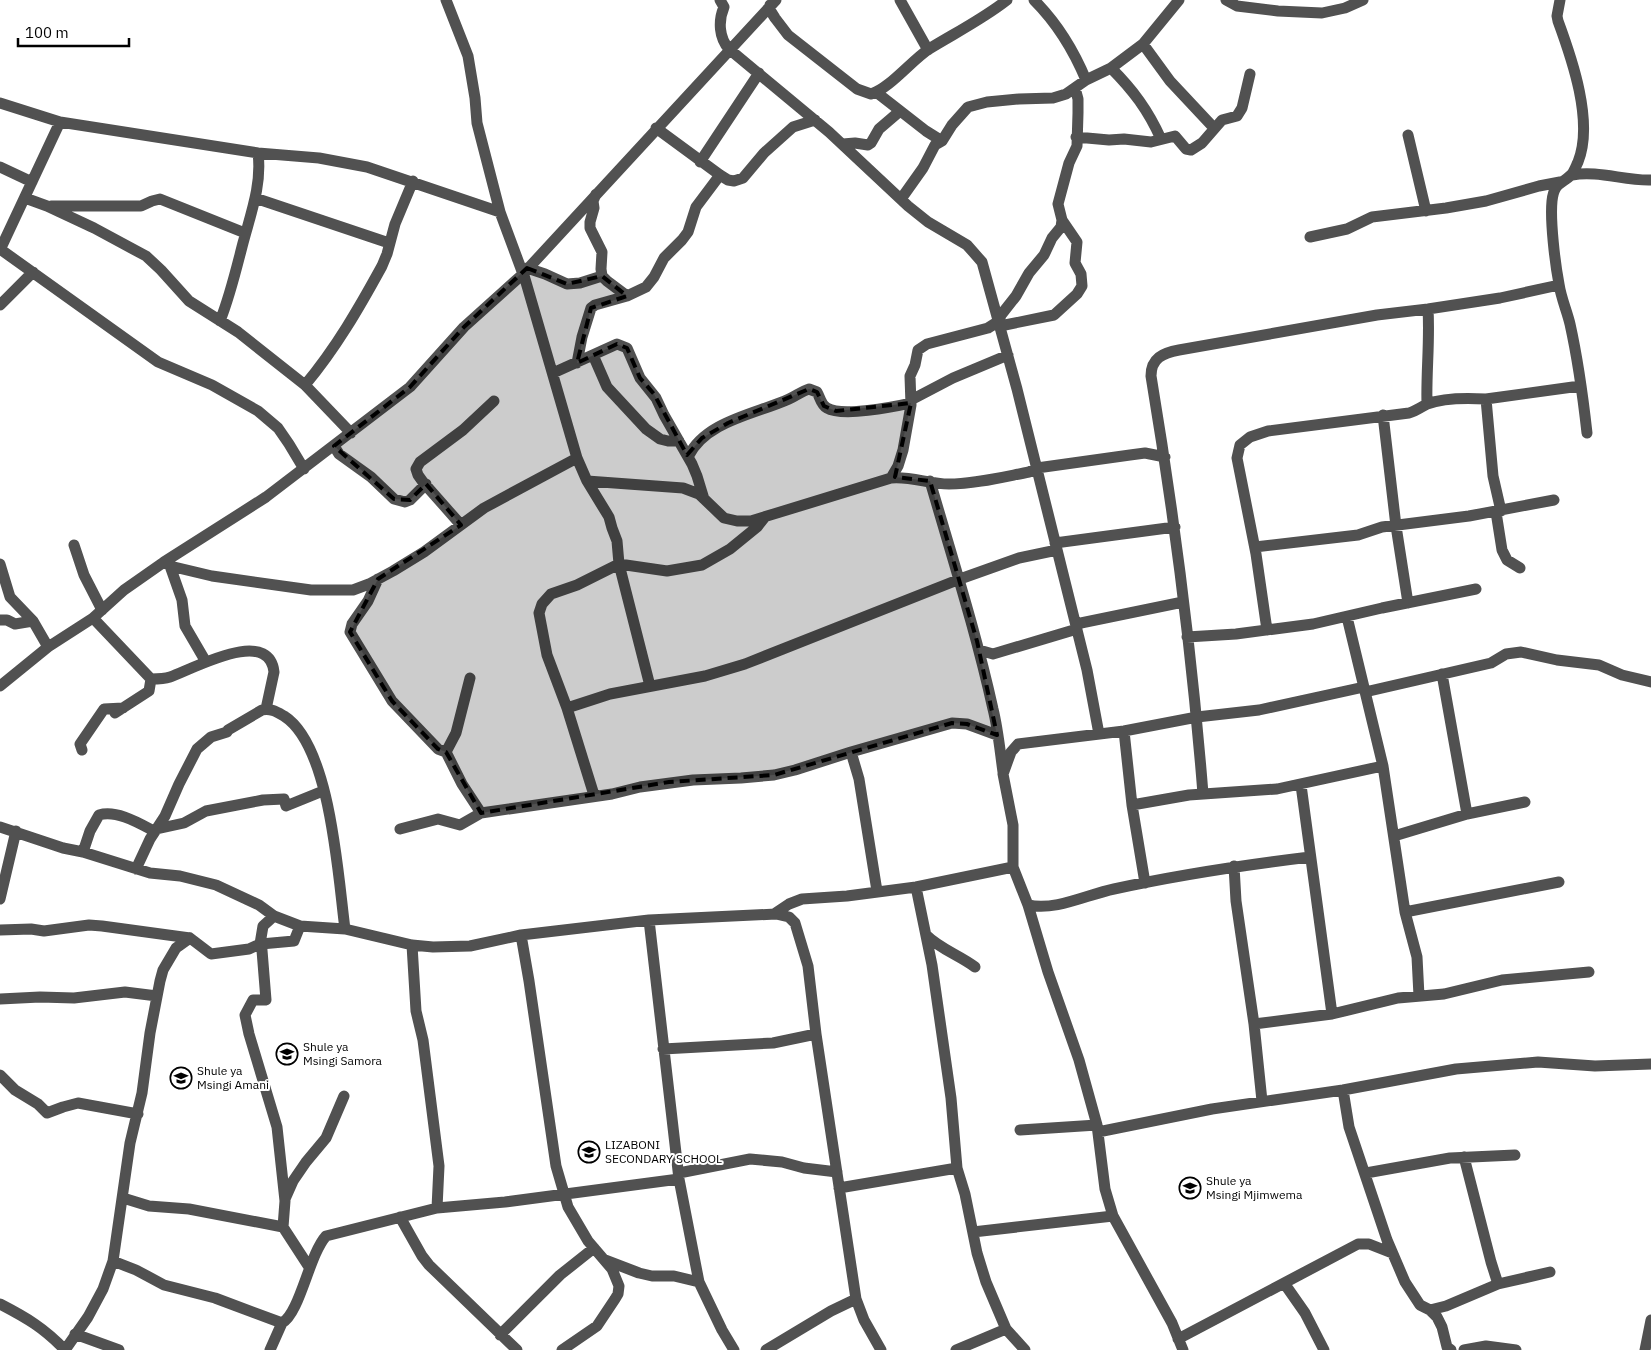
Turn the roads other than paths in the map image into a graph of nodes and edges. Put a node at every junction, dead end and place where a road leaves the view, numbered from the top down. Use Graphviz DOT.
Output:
graph roads {
  1 [pos="446,0"];
  2 [pos="720,0"];
  3 [pos="900,0"];
  4 [pos="1008,0"];
  5 [pos="1034,0"];
  6 [pos="1179,0"];
  7 [pos="1226,0"];
  8 [pos="1363,0"];
  9 [pos="1560,0"];
  10 [pos="773,3"];
  11 [pos="1143,44"];
  12 [pos="729,49"];
  13 [pos="928,50"];
  14 [pos="1110,68"];
  15 [pos="759,73"];
  16 [pos="1250,74"];
  17 [pos="1086,80"];
  18 [pos="1075,88"];
  19 [pos="876,92"];
  20 [pos="0,103"];
  21 [pos="900,111"];
  22 [pos="815,120"];
  23 [pos="60,122"];
  24 [pos="656,128"];
  25 [pos="1214,128"];
  26 [pos="1408,135"];
  27 [pos="1076,137"];
  28 [pos="1161,139"];
  29 [pos="942,141"];
  30 [pos="843,144"];
  31 [pos="258,153"];
  32 [pos="700,162"];
  33 [pos="0,167"];
  34 [pos="720,175"];
  35 [pos="1572,175"];
  36 [pos="1651,180"];
  37 [pos="413,181"];
  38 [pos="32,182"];
  39 [pos="1560,182"];
  40 [pos="596,194"];
  41 [pos="25,198"];
  42 [pos="255,198"];
  43 [pos="901,200"];
  44 [pos="47,206"];
  45 [pos="1426,211"];
  46 [pos="500,212"];
  47 [pos="1062,220"];
  48 [pos="245,233"];
  49 [pos="1310,237"];
  50 [pos="389,243"];
  51 [pos="0,250"];
  52 [pos="524,271"];
  53 [pos="32,272"];
  54 [pos="602,276"];
  55 [pos="1559,285"];
  56 [pos="627,296"];
  57 [pos="0,305"];
  58 [pos="1428,309"];
  59 [pos="220,321"];
  60 [pos="1000,323"];
  61 [pos="593,355"];
  62 [pos="1008,355"];
  63 [pos="577,363"];
  64 [pos="553,373"];
  65 [pos="305,385"];
  66 [pos="1580,386"];
  67 [pos="1486,399"];
  68 [pos="494,401"];
  69 [pos="911,401"];
  70 [pos="1427,404"];
  71 [pos="1383,415"];
  72 [pos="351,433"];
  73 [pos="1587,433"];
  74 [pos="679,441"];
  75 [pos="334,446"];
  76 [pos="688,457"];
  77 [pos="577,458"];
  78 [pos="1165,458"];
  79 [pos="1037,468"];
  80 [pos="304,469"];
  81 [pos="891,478"];
  82 [pos="587,481"];
  83 [pos="930,481"];
  84 [pos="426,484"];
  85 [pos="704,499"];
  86 [pos="1554,500"];
  87 [pos="1498,511"];
  88 [pos="764,518"];
  89 [pos="461,525"];
  90 [pos="1396,526"];
  91 [pos="1175,527"];
  92 [pos="74,545"];
  93 [pos="1056,547"];
  94 [pos="1255,547"];
  95 [pos="0,564"];
  96 [pos="167,564"];
  97 [pos="619,564"];
  98 [pos="1520,568"];
  99 [pos="378,579"];
  100 [pos="960,579"];
  101 [pos="1476,590"];
  102 [pos="1183,602"];
  103 [pos="1408,603"];
  104 [pos="97,614"];
  105 [pos="1347,617"];
  106 [pos="0,620"];
  107 [pos="33,621"];
  108 [pos="1076,627"];
  109 [pos="1266,630"];
  110 [pos="1187,637"];
  111 [pos="48,647"];
  112 [pos="979,650"];
  113 [pos="206,662"];
  114 [pos="1442,674"];
  115 [pos="470,678"];
  116 [pos="151,679"];
  117 [pos="1651,682"];
  118 [pos="0,686"];
  119 [pos="650,686"];
  120 [pos="1365,690"];
  121 [pos="567,708"];
  122 [pos="266,709"];
  123 [pos="1197,718"];
  124 [pos="1124,732"];
  125 [pos="1099,734"];
  126 [pos="997,735"];
  127 [pos="82,750"];
  128 [pos="446,752"];
  129 [pos="852,752"];
  130 [pos="1383,766"];
  131 [pos="1003,774"];
  132 [pos="1301,785"];
  133 [pos="323,790"];
  134 [pos="1203,794"];
  135 [pos="594,795"];
  136 [pos="1525,802"];
  137 [pos="1132,805"];
  138 [pos="481,813"];
  139 [pos="1467,814"];
  140 [pos="0,827"];
  141 [pos="157,829"];
  142 [pos="400,829"];
  143 [pos="16,831"];
  144 [pos="1394,836"];
  145 [pos="83,852"];
  146 [pos="1310,857"];
  147 [pos="1234,866"];
  148 [pos="1013,867"];
  149 [pos="136,869"];
  150 [pos="1559,882"];
  151 [pos="1145,883"];
  152 [pos="916,887"];
  153 [pos="877,891"];
  154 [pos="0,899"];
  155 [pos="1028,905"];
  156 [pos="1405,912"];
  157 [pos="774,914"];
  158 [pos="274,916"];
  159 [pos="649,920"];
  160 [pos="300,926"];
  161 [pos="345,929"];
  162 [pos="0,930"];
  163 [pos="520,935"];
  164 [pos="926,935"];
  165 [pos="190,938"];
  166 [pos="261,941"];
  167 [pos="412,944"];
  168 [pos="975,967"];
  169 [pos="1589,972"];
  170 [pos="0,994"];
  171 [pos="157,996"];
  172 [pos="1419,996"];
  173 [pos="0,999"];
  174 [pos="1332,1014"];
  175 [pos="1254,1024"];
  176 [pos="816,1034"];
  177 [pos="663,1049"];
  178 [pos="1651,1064"];
  179 [pos="0,1076"];
  180 [pos="1343,1090"];
  181 [pos="344,1096"];
  182 [pos="1262,1101"];
  183 [pos="138,1114"];
  184 [pos="1097,1129"];
  185 [pos="1020,1130"];
  186 [pos="1514,1155"];
  187 [pos="1464,1157"];
  188 [pos="957,1168"];
  189 [pos="837,1172"];
  190 [pos="1366,1173"];
  191 [pos="679,1176"];
  192 [pos="839,1188"];
  193 [pos="564,1195"];
  194 [pos="123,1198"];
  195 [pos="285,1201"];
  196 [pos="437,1208"];
  197 [pos="1113,1216"];
  198 [pos="400,1217"];
  199 [pos="283,1228"];
  200 [pos="974,1232"];
  201 [pos="594,1248"];
  202 [pos="1392,1253"];
  203 [pos="605,1260"];
  204 [pos="113,1261"];
  205 [pos="309,1267"];
  206 [pos="1550,1272"];
  207 [pos="699,1282"];
  208 [pos="1284,1282"];
  209 [pos="1498,1284"];
  210 [pos="856,1299"];
  211 [pos="0,1304"];
  212 [pos="1430,1310"];
  213 [pos="1651,1320"];
  214 [pos="282,1323"];
  215 [pos="1006,1329"];
  216 [pos="75,1334"];
  217 [pos="500,1335"];
  218 [pos="1178,1339"];
  219 [pos="119,1350"];
  220 [pos="270,1350"];
  221 [pos="517,1350"];
  222 [pos="562,1350"];
  223 [pos="734,1350"];
  224 [pos="766,1350"];
  225 [pos="880,1350"];
  226 [pos="956,1350"];
  227 [pos="1025,1350"];
  228 [pos="1183,1350"];
  229 [pos="1324,1350"];
  230 [pos="1451,1350"];
  231 [pos="1464,1350"];
  232 [pos="1516,1350"];
  233 [pos="1644,1350"];
  1 -- 46 [label="street"];
  2 -- 12 [label="street"];
  3 -- 13 [label="street"];
  4 -- 13 [label="street"];
  5 -- 17 [label="street"];
  6 -- 11 [label="street"];
  7 -- 8 [label="street"];
  9 -- 35 [label="street"];
  10 -- 12 [label="street"];
  10 -- 19 [label="street"];
  11 -- 14 [label="street"];
  11 -- 25 [label="street"];
  12 -- 15 [label="street"];
  12 -- 24 [label="street"];
  13 -- 19 [label="street"];
  14 -- 17 [label="street"];
  14 -- 28 [label="street"];
  15 -- 22 [label="street"];
  15 -- 32 [label="street"];
  16 -- 25 [label="street"];
  17 -- 18 [label="street"];
  18 -- 27 [label="street"];
  18 -- 29 [label="street"];
  19 -- 21 [label="street"];
  20 -- 23 [label="street"];
  21 -- 29 [label="street"];
  21 -- 30 [label="street"];
  22 -- 30 [label="street"];
  22 -- 34 [label="street"];
  23 -- 31 [label="street"];
  23 -- 38 [label="street"];
  24 -- 32 [label="street"];
  24 -- 40 [label="street"];
  25 -- 28 [label="street"];
  26 -- 45 [label="street"];
  27 -- 28 [label="street"];
  27 -- 47 [label="street"];
  29 -- 43 [label="street"];
  30 -- 43 [label="street"];
  31 -- 37 [label="street"];
  31 -- 42 [label="street"];
  32 -- 34 [label="street"];
  33 -- 38 [label="street"];
  34 -- 56 [label="street"];
  35 -- 36 [label="street"];
  35 -- 39 [label="street"];
  37 -- 46 [label="street"];
  37 -- 50 [label="street"];
  38 -- 41 [label="street"];
  39 -- 45 [label="street"];
  39 -- 55 [label="street"];
  40 -- 52 [label="street"];
  40 -- 54 [label="street"];
  41 -- 44 [label="street"];
  41 -- 51 [label="street"];
  42 -- 48 [label="street"];
  42 -- 50 [label="street"];
  43 -- 60 [label="street"];
  44 -- 48 [label="street"];
  44 -- 59 [label="street"];
  45 -- 49 [label="street"];
  46 -- 52 [label="street"];
  47 -- 60 [label="street"];
  47 -- 60 [label="street"];
  48 -- 59 [label="street"];
  50 -- 65 [label="street"];
  51 -- 53 [label="street"];
  52 -- 54 [label="street"];
  52 -- 64 [label="street"];
  52 -- 72 [label="street"];
  53 -- 57 [label="street"];
  53 -- 80 [label="street"];
  54 -- 56 [label="street"];
  55 -- 58 [label="street"];
  55 -- 66 [label="street"];
  56 -- 63 [label="street"];
  58 -- 70 [label="street"];
  58 -- 78 [label="street"];
  59 -- 65 [label="street"];
  60 -- 62 [label="street"];
  60 -- 69 [label="street"];
  61 -- 63 [label="street"];
  61 -- 74 [label="street"];
  61 -- 74 [label="street"];
  62 -- 69 [label="street"];
  62 -- 79 [label="street"];
  63 -- 64 [label="street"];
  64 -- 77 [label="street"];
  65 -- 72 [label="street"];
  66 -- 67 [label="street"];
  66 -- 73 [label="street"];
  67 -- 70 [label="street"];
  67 -- 87 [label="street"];
  68 -- 84 [label="street"];
  69 -- 76 [label="street"];
  69 -- 81 [label="street"];
  70 -- 71 [label="street"];
  71 -- 90 [label="street"];
  71 -- 94 [label="street"];
  72 -- 75 [label="street"];
  74 -- 76 [label="street"];
  75 -- 80 [label="street"];
  75 -- 84 [label="street"];
  76 -- 85 [label="street"];
  77 -- 82 [label="street"];
  77 -- 89 [label="street"];
  78 -- 79 [label="street"];
  78 -- 91 [label="street"];
  79 -- 83 [label="street"];
  79 -- 93 [label="street"];
  80 -- 96 [label="street"];
  81 -- 83 [label="street"];
  81 -- 88 [label="street"];
  82 -- 85 [label="street"];
  82 -- 97 [label="street"];
  83 -- 100 [label="street"];
  84 -- 89 [label="street"];
  85 -- 88 [label="street"];
  86 -- 87 [label="street"];
  87 -- 90 [label="street"];
  87 -- 98 [label="street"];
  88 -- 97 [label="street"];
  89 -- 99 [label="street"];
  90 -- 94 [label="street"];
  90 -- 103 [label="street"];
  91 -- 93 [label="street"];
  91 -- 102 [label="street"];
  92 -- 104 [label="street"];
  93 -- 100 [label="street"];
  93 -- 108 [label="street"];
  94 -- 109 [label="street"];
  95 -- 107 [label="street"];
  96 -- 99 [label="street"];
  96 -- 104 [label="street"];
  96 -- 113 [label="street"];
  97 -- 119 [label="street"];
  97 -- 121 [label="street"];
  99 -- 128 [label="street"];
  100 -- 112 [label="street"];
  100 -- 119 [label="street"];
  101 -- 103 [label="street"];
  102 -- 108 [label="street"];
  102 -- 110 [label="street"];
  103 -- 105 [label="street"];
  104 -- 111 [label="street"];
  104 -- 116 [label="street"];
  105 -- 109 [label="street"];
  105 -- 120 [label="street"];
  106 -- 107 [label="street"];
  107 -- 111 [label="street"];
  108 -- 112 [label="street"];
  108 -- 125 [label="street"];
  109 -- 110 [label="street"];
  110 -- 123 [label="street"];
  111 -- 118 [label="street"];
  112 -- 126 [label="street"];
  113 -- 116 [label="street"];
  113 -- 122 [label="street"];
  114 -- 117 [label="street"];
  114 -- 120 [label="street"];
  114 -- 139 [label="street"];
  115 -- 128 [label="street"];
  116 -- 127 [label="street"];
  119 -- 121 [label="street"];
  120 -- 123 [label="street"];
  120 -- 130 [label="street"];
  121 -- 135 [label="street"];
  122 -- 133 [label="street"];
  122 -- 141 [label="street"];
  123 -- 124 [label="street"];
  123 -- 134 [label="street"];
  124 -- 125 [label="street"];
  124 -- 137 [label="street"];
  125 -- 131 [label="street"];
  126 -- 129 [label="street"];
  126 -- 131 [label="street"];
  128 -- 138 [label="street"];
  129 -- 135 [label="street"];
  129 -- 153 [label="street"];
  130 -- 132 [label="street"];
  130 -- 144 [label="street"];
  131 -- 148 [label="street"];
  132 -- 134 [label="street"];
  132 -- 146 [label="street"];
  133 -- 141 [label="street"];
  133 -- 161 [label="street"];
  134 -- 137 [label="street"];
  135 -- 138 [label="street"];
  136 -- 139 [label="street"];
  137 -- 151 [label="street"];
  138 -- 142 [label="street"];
  139 -- 144 [label="street"];
  140 -- 143 [label="street"];
  141 -- 145 [label="street"];
  141 -- 149 [label="street"];
  143 -- 145 [label="street"];
  143 -- 154 [label="street"];
  144 -- 156 [label="street"];
  145 -- 149 [label="street"];
  146 -- 147 [label="street"];
  146 -- 174 [label="street"];
  147 -- 151 [label="street"];
  147 -- 175 [label="street"];
  148 -- 152 [label="street"];
  148 -- 155 [label="street"];
  149 -- 158 [label="street"];
  150 -- 156 [label="street"];
  151 -- 155 [label="street"];
  152 -- 153 [label="street"];
  152 -- 164 [label="street"];
  153 -- 157 [label="street"];
  155 -- 184 [label="street"];
  156 -- 172 [label="street"];
  157 -- 159 [label="street"];
  157 -- 176 [label="street"];
  158 -- 160 [label="street"];
  158 -- 166 [label="street"];
  159 -- 163 [label="street"];
  159 -- 177 [label="street"];
  160 -- 161 [label="street"];
  160 -- 166 [label="street"];
  161 -- 167 [label="street"];
  162 -- 165 [label="street"];
  163 -- 167 [label="street"];
  163 -- 193 [label="street"];
  164 -- 168 [label="street"];
  164 -- 188 [label="street"];
  165 -- 166 [label="street"];
  165 -- 171 [label="street"];
  166 -- 195 [label="street"];
  167 -- 196 [label="street"];
  169 -- 172 [label="street"];
  170 -- 173 [label="street"];
  171 -- 173 [label="street"];
  171 -- 183 [label="street"];
  172 -- 174 [label="street"];
  174 -- 175 [label="street"];
  175 -- 182 [label="street"];
  176 -- 177 [label="street"];
  176 -- 189 [label="street"];
  177 -- 191 [label="street"];
  178 -- 180 [label="street"];
  179 -- 183 [label="street"];
  180 -- 182 [label="street"];
  180 -- 190 [label="street"];
  181 -- 195 [label="street"];
  182 -- 184 [label="street"];
  183 -- 194 [label="street"];
  184 -- 185 [label="street"];
  184 -- 197 [label="street"];
  186 -- 187 [label="street"];
  187 -- 190 [label="street"];
  187 -- 209 [label="street"];
  188 -- 192 [label="street"];
  188 -- 200 [label="street"];
  189 -- 191 [label="street"];
  189 -- 192 [label="street"];
  190 -- 202 [label="street"];
  191 -- 193 [label="street"];
  191 -- 207 [label="street"];
  192 -- 210 [label="street"];
  193 -- 196 [label="street"];
  193 -- 201 [label="street"];
  194 -- 199 [label="street"];
  194 -- 204 [label="street"];
  195 -- 199 [label="street"];
  196 -- 198 [label="street"];
  197 -- 200 [label="street"];
  197 -- 218 [label="street"];
  198 -- 205 [label="street"];
  198 -- 217 [label="street"];
  199 -- 205 [label="street"];
  200 -- 215 [label="street"];
  201 -- 203 [label="street"];
  201 -- 217 [label="street"];
  202 -- 208 [label="street"];
  202 -- 212 [label="street"];
  203 -- 207 [label="street"];
  203 -- 222 [label="street"];
  204 -- 214 [label="street"];
  204 -- 216 [label="street"];
  205 -- 214 [label="street"];
  206 -- 209 [label="street"];
  207 -- 223 [label="street"];
  208 -- 218 [label="street"];
  208 -- 229 [label="street"];
  209 -- 212 [label="street"];
  210 -- 224 [label="street"];
  210 -- 225 [label="street"];
  211 -- 216 [label="street"];
  212 -- 230 [label="street"];
  213 -- 233 [label="street"];
  214 -- 220 [label="street"];
  215 -- 226 [label="street"];
  215 -- 227 [label="street"];
  216 -- 219 [label="street"];
  217 -- 221 [label="street"];
  218 -- 228 [label="street"];
  231 -- 232 [label="street"];
}
